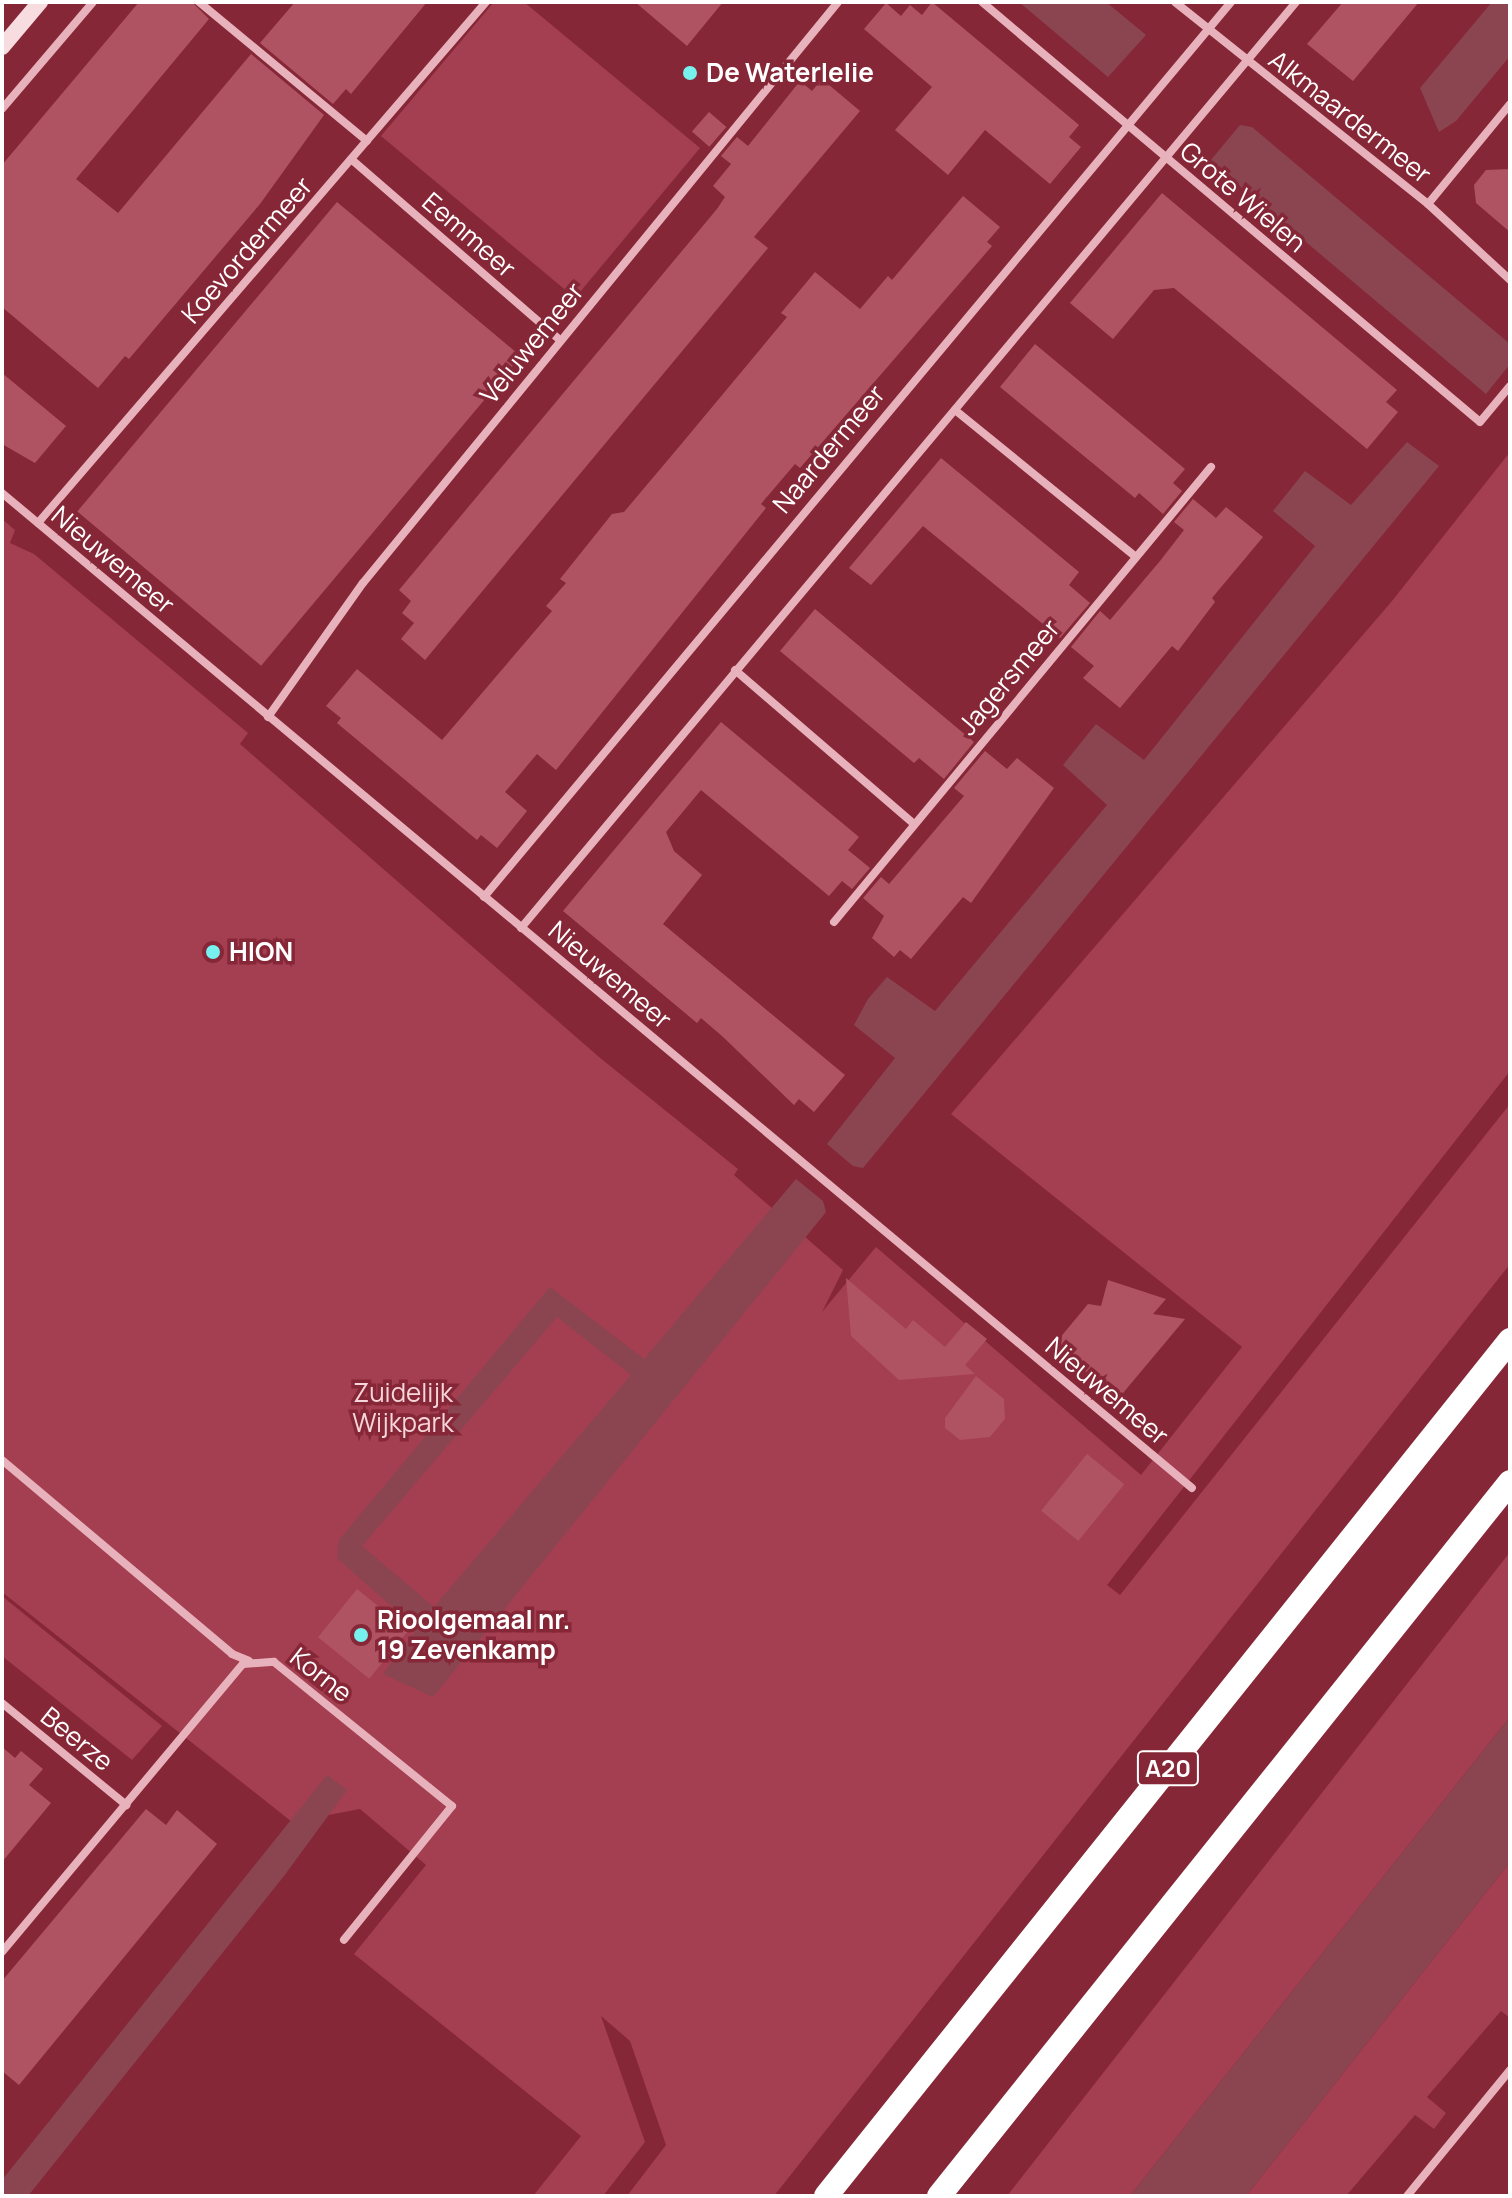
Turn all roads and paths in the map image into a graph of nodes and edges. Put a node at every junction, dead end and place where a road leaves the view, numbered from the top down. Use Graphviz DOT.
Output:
graph roads {
  1 [pos="40,2"];
  2 [pos="93,2"];
  3 [pos="199,2"];
  4 [pos="486,2"];
  5 [pos="838,2"];
  6 [pos="982,2"];
  7 [pos="1175,2"];
  8 [pos="1231,2"];
  9 [pos="1296,2"];
  10 [pos="1208,30"];
  11 [pos="2,47"];
  12 [pos="1247,62"];
  13 [pos="1510,104"];
  14 [pos="2,109"];
  15 [pos="1125,124"];
  16 [pos="367,141"];
  17 [pos="1166,158"];
  18 [pos="351,159"];
  19 [pos="1428,204"];
  20 [pos="1510,280"];
  21 [pos="560,340"];
  22 [pos="1510,386"];
  23 [pos="955,410"];
  24 [pos="1211,467"];
  25 [pos="2,493"];
  26 [pos="38,523"];
  27 [pos="1136,557"];
  28 [pos="735,670"];
  29 [pos="268,717"];
  30 [pos="913,823"];
  31 [pos="484,897"];
  32 [pos="834,922"];
  33 [pos="521,928"];
  34 [pos="1510,1340"];
  35 [pos="2,1460"];
  36 [pos="1510,1482"];
  37 [pos="1192,1488"];
  38 [pos="253,1663"];
  39 [pos="2,1703"];
  40 [pos="126,1805"];
  41 [pos="344,1940"];
  42 [pos="2,1952"];
  43 [pos="1510,2070"];
  44 [pos="826,2196"];
  45 [pos="939,2196"];
  46 [pos="1407,2196"];
  1 -- 11 [label="main road"];
  2 -- 14 [label="street"];
  3 -- 16 [label="street"];
  4 -- 16 [label="street, Koevordermeer"];
  5 -- 21 [label="street, Veluwemeer"];
  6 -- 15 [label="street, Grote Wielen"];
  7 -- 10 [label="street"];
  8 -- 10 [label="street, Naardermeer"];
  9 -- 12 [label="street"];
  10 -- 12 [label="street"];
  10 -- 15 [label="street, Naardermeer"];
  12 -- 17 [label="street"];
  12 -- 19 [label="street, Alkmaardermeer"];
  13 -- 19 [label="street, Alkmaardermeer"];
  15 -- 17 [label="street, Grote Wielen"];
  15 -- 31 [label="street, Naardermeer"];
  16 -- 18 [label="street, Koevordermeer"];
  17 -- 22 [label="street, Grote Wielen"];
  17 -- 23 [label="street"];
  18 -- 21 [label="street, Eemmeer"];
  18 -- 26 [label="street, Koevordermeer"];
  19 -- 20 [label="street, Alkmaardermeer"];
  21 -- 29 [label="street, Veluwemeer"];
  23 -- 27 [label="street"];
  23 -- 28 [label="street"];
  24 -- 27 [label="street, Jagersmeer"];
  25 -- 26 [label="street, Nieuwemeer"];
  26 -- 29 [label="street, Nieuwemeer"];
  27 -- 30 [label="street, Jagersmeer"];
  28 -- 30 [label="street"];
  28 -- 33 [label="street"];
  29 -- 31 [label="street, Nieuwemeer"];
  30 -- 32 [label="street, Jagersmeer"];
  31 -- 33 [label="street, Nieuwemeer"];
  33 -- 37 [label="street, Nieuwemeer"];
  34 -- 44 [label="highway, A20"];
  35 -- 38 [label="street"];
  36 -- 45 [label="highway"];
  38 -- 40 [label="street, Korne"];
  38 -- 41 [label="street, Korne"];
  39 -- 40 [label="street, Beerze"];
  40 -- 42 [label="street, Korne"];
  43 -- 46 [label="street"];
}
